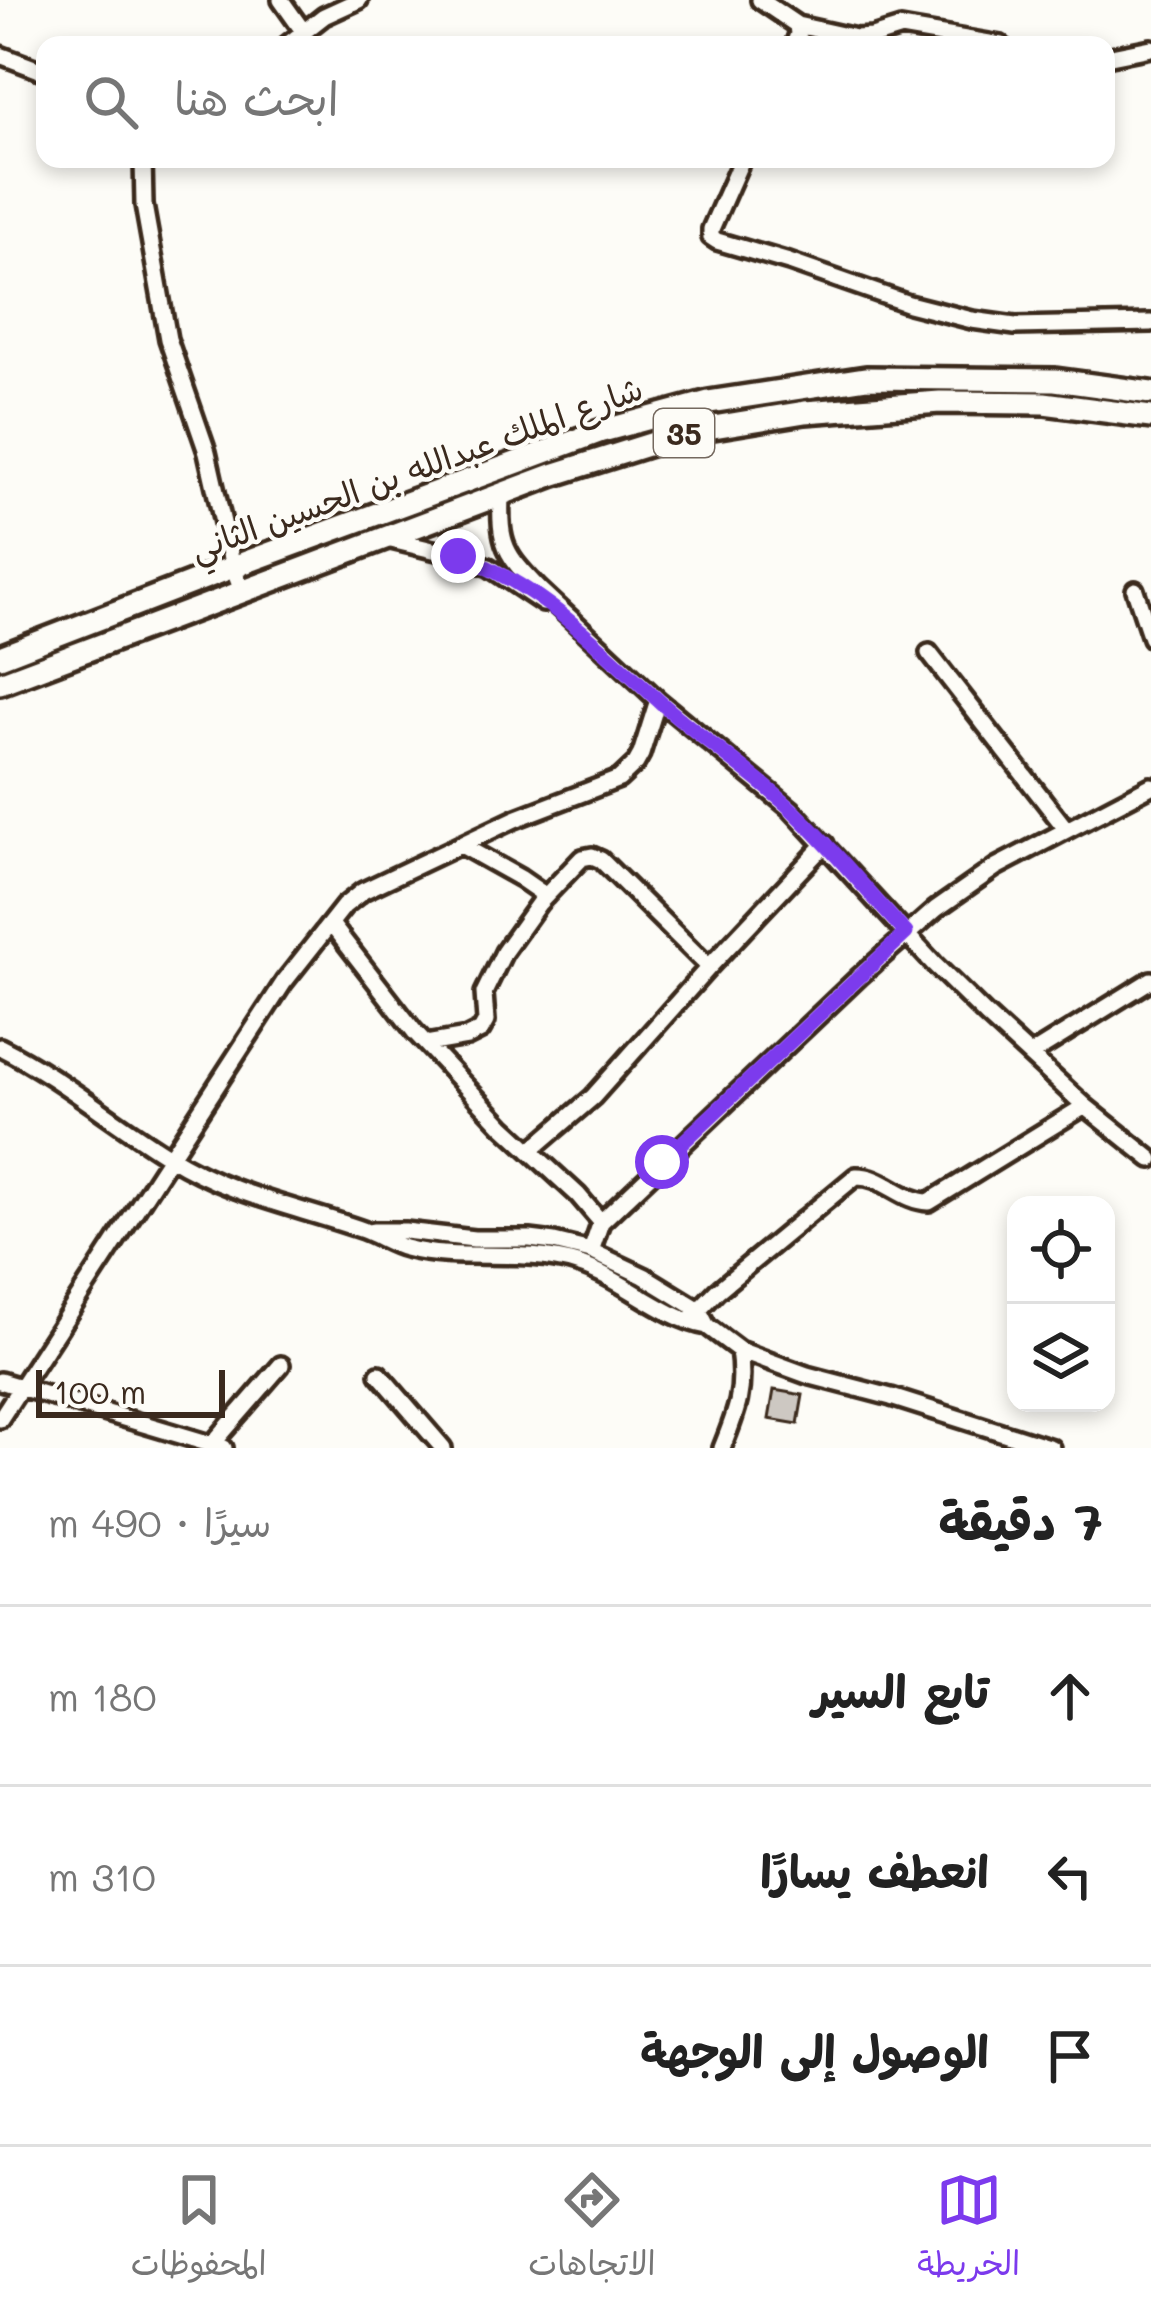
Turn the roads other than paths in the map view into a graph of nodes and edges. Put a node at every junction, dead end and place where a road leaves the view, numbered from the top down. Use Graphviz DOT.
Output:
graph roads {
  1 [pos="281,0"];
  2 [pos="359,0"];
  3 [pos="760,0"];
  4 [pos="797,25"];
  5 [pos="303,31"];
  6 [pos="297,36"];
  7 [pos="797,36"];
  8 [pos="847,36"];
  9 [pos="875,36"];
  10 [pos="948,36"];
  11 [pos="1151,48"];
  12 [pos="0,55"];
  13 [pos="1115,55"];
  14 [pos="36,69"];
  15 [pos="143,168"];
  16 [pos="738,168"];
  17 [pos="1151,322"];
  18 [pos="1151,393"];
  19 [pos="1151,417"];
  20 [pos="501,495"];
  21 [pos="388,538"];
  22 [pos="233,567"];
  23 [pos="1135,590"];
  24 [pos="242,591"];
  25 [pos="580,629"];
  26 [pos="1151,638"];
  27 [pos="929,653"];
  28 [pos="0,657"];
  29 [pos="0,682"];
  30 [pos="658,700"];
  31 [pos="1151,786"];
  32 [pos="1066,829"];
  33 [pos="825,844"];
  34 [pos="461,845"];
  35 [pos="546,896"];
  36 [pos="331,924"];
  37 [pos="906,933"];
  38 [pos="709,967"];
  39 [pos="1151,980"];
  40 [pos="426,1044"];
  41 [pos="0,1048"];
  42 [pos="1030,1055"];
  43 [pos="1085,1106"];
  44 [pos="530,1151"];
  45 [pos="170,1158"];
  46 [pos="1151,1159"];
  47 [pos="601,1222"];
  48 [pos="364,1231"];
  49 [pos="591,1251"];
  50 [pos="693,1316"];
  51 [pos="739,1350"];
  52 [pos="281,1365"];
  53 [pos="379,1373"];
  54 [pos="0,1381"];
  55 [pos="20,1388"];
  56 [pos="0,1419"];
  57 [pos="215,1447"];
  58 [pos="443,1448"];
  59 [pos="722,1448"];
  60 [pos="1051,1448"];
  1 -- 5 [label="street"];
  2 -- 5 [label="street"];
  3 -- 4 [label="street"];
  4 -- 7 [label="street"];
  4 -- 8 [label="street"];
  5 -- 6 [label="street"];
  9 -- 10 [label="street"];
  11 -- 13 [label="street"];
  12 -- 14 [label="street"];
  15 -- 22 [label="street"];
  16 -- 17 [label="street"];
  18 -- 22 [label="highway, شارع الملك عبدالله بن الحسين الثاني / 35"];
  19 -- 20 [label="highway, شارع الملك عبدالله بن الحسين الثاني / 35"];
  20 -- 21 [label="highway, شارع الملك عبدالله بن الحسين الثاني / 35"];
  20 -- 25 [label="street"];
  21 -- 24 [label="highway, شارع الملك عبدالله بن الحسين الثاني / 35"];
  21 -- 25 [label="street"];
  22 -- 24 [label="street"];
  22 -- 28 [label="highway, شارع الملك عبدالله بن الحسين الثاني / 35"];
  23 -- 26 [label="street"];
  24 -- 29 [label="highway, شارع الملك عبدالله بن الحسين الثاني / 35"];
  25 -- 30 [label="street"];
  27 -- 32 [label="street"];
  30 -- 33 [label="street"];
  30 -- 34 [label="street"];
  31 -- 32 [label="street"];
  32 -- 37 [label="street"];
  33 -- 37 [label="street"];
  33 -- 38 [label="street"];
  34 -- 35 [label="street"];
  34 -- 36 [label="street"];
  35 -- 38 [label="street"];
  35 -- 40 [label="street"];
  36 -- 40 [label="street"];
  36 -- 45 [label="street"];
  37 -- 42 [label="street"];
  37 -- 47 [label="street"];
  38 -- 44 [label="street"];
  39 -- 42 [label="street"];
  40 -- 44 [label="street"];
  41 -- 45 [label="street"];
  42 -- 43 [label="street"];
  43 -- 46 [label="street"];
  43 -- 50 [label="street"];
  44 -- 47 [label="street"];
  45 -- 48 [label="street"];
  45 -- 55 [label="street"];
  47 -- 49 [label="street"];
  48 -- 49 [label="street"];
  48 -- 50 [label="street"];
  49 -- 50 [label="street"];
  50 -- 51 [label="street"];
  51 -- 59 [label="street"];
  51 -- 60 [label="street"];
  52 -- 57 [label="street"];
  53 -- 58 [label="street"];
  54 -- 55 [label="street"];
  55 -- 56 [label="street"];
  55 -- 57 [label="street"];
}
